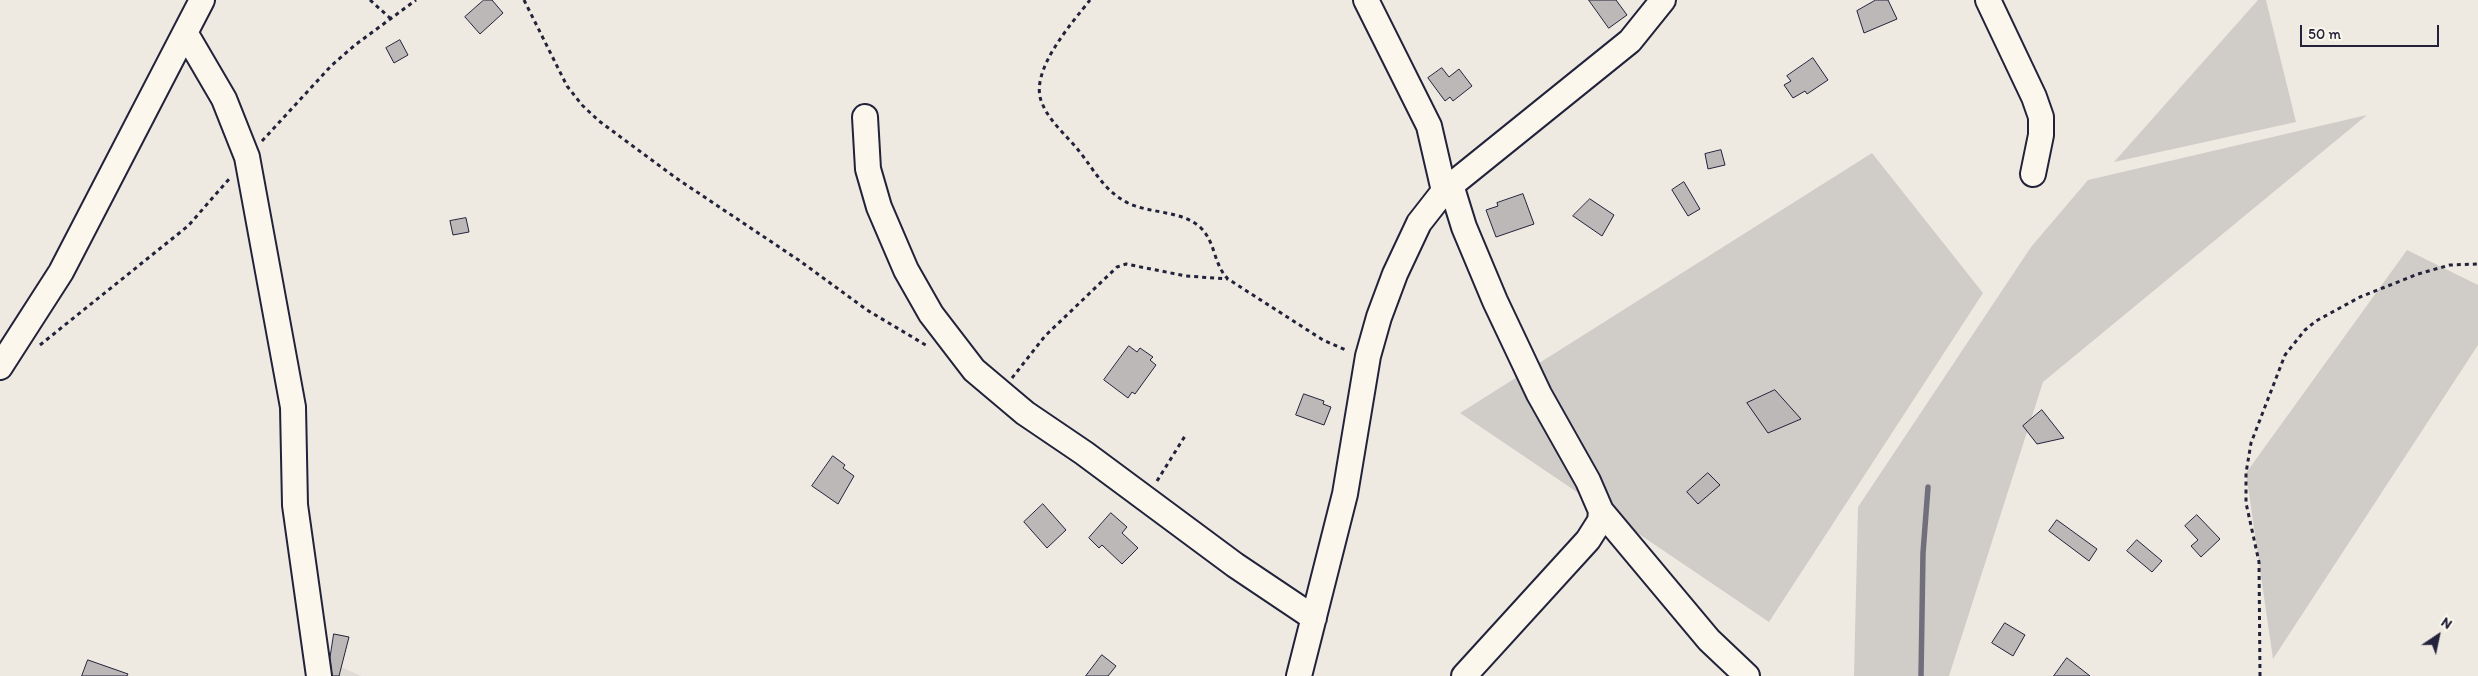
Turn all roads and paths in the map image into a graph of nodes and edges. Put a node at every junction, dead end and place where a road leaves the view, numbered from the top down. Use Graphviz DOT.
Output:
graph roads {
  1 [pos="202,0"];
  2 [pos="370,0"];
  3 [pos="416,0"];
  4 [pos="524,0"];
  5 [pos="1090,0"];
  6 [pos="1366,0"];
  7 [pos="1663,0"];
  8 [pos="1988,0"];
  9 [pos="390,18"];
  10 [pos="186,34"];
  11 [pos="865,117"];
  12 [pos="247,157"];
  13 [pos="2033,174"];
  14 [pos="1448,188"];
  15 [pos="2478,264"];
  16 [pos="1228,279"];
  17 [pos="36,348"];
  18 [pos="935,350"];
  19 [pos="1368,356"];
  20 [pos="0,367"];
  21 [pos="1000,394"];
  22 [pos="1185,436"];
  23 [pos="1146,499"];
  24 [pos="1601,511"];
  25 [pos="1314,618"];
  26 [pos="319,676"];
  27 [pos="1299,676"];
  28 [pos="1464,676"];
  29 [pos="1747,676"];
  30 [pos="2260,676"];
  1 -- 10 [label="street"];
  2 -- 9 [label="path"];
  3 -- 9 [label="path"];
  4 -- 18 [label="path"];
  5 -- 16 [label="path"];
  6 -- 14 [label="street"];
  7 -- 14 [label="street"];
  8 -- 13 [label="street"];
  9 -- 12 [label="path"];
  10 -- 12 [label="street"];
  10 -- 20 [label="street"];
  11 -- 21 [label="street"];
  12 -- 17 [label="path"];
  12 -- 26 [label="street"];
  14 -- 19 [label="street"];
  14 -- 24 [label="street"];
  15 -- 30 [label="path"];
  16 -- 19 [label="path"];
  16 -- 21 [label="path"];
  19 -- 25 [label="street"];
  21 -- 23 [label="street"];
  22 -- 23 [label="path"];
  23 -- 25 [label="street"];
  24 -- 28 [label="street"];
  24 -- 29 [label="street"];
  25 -- 27 [label="street"];
}
